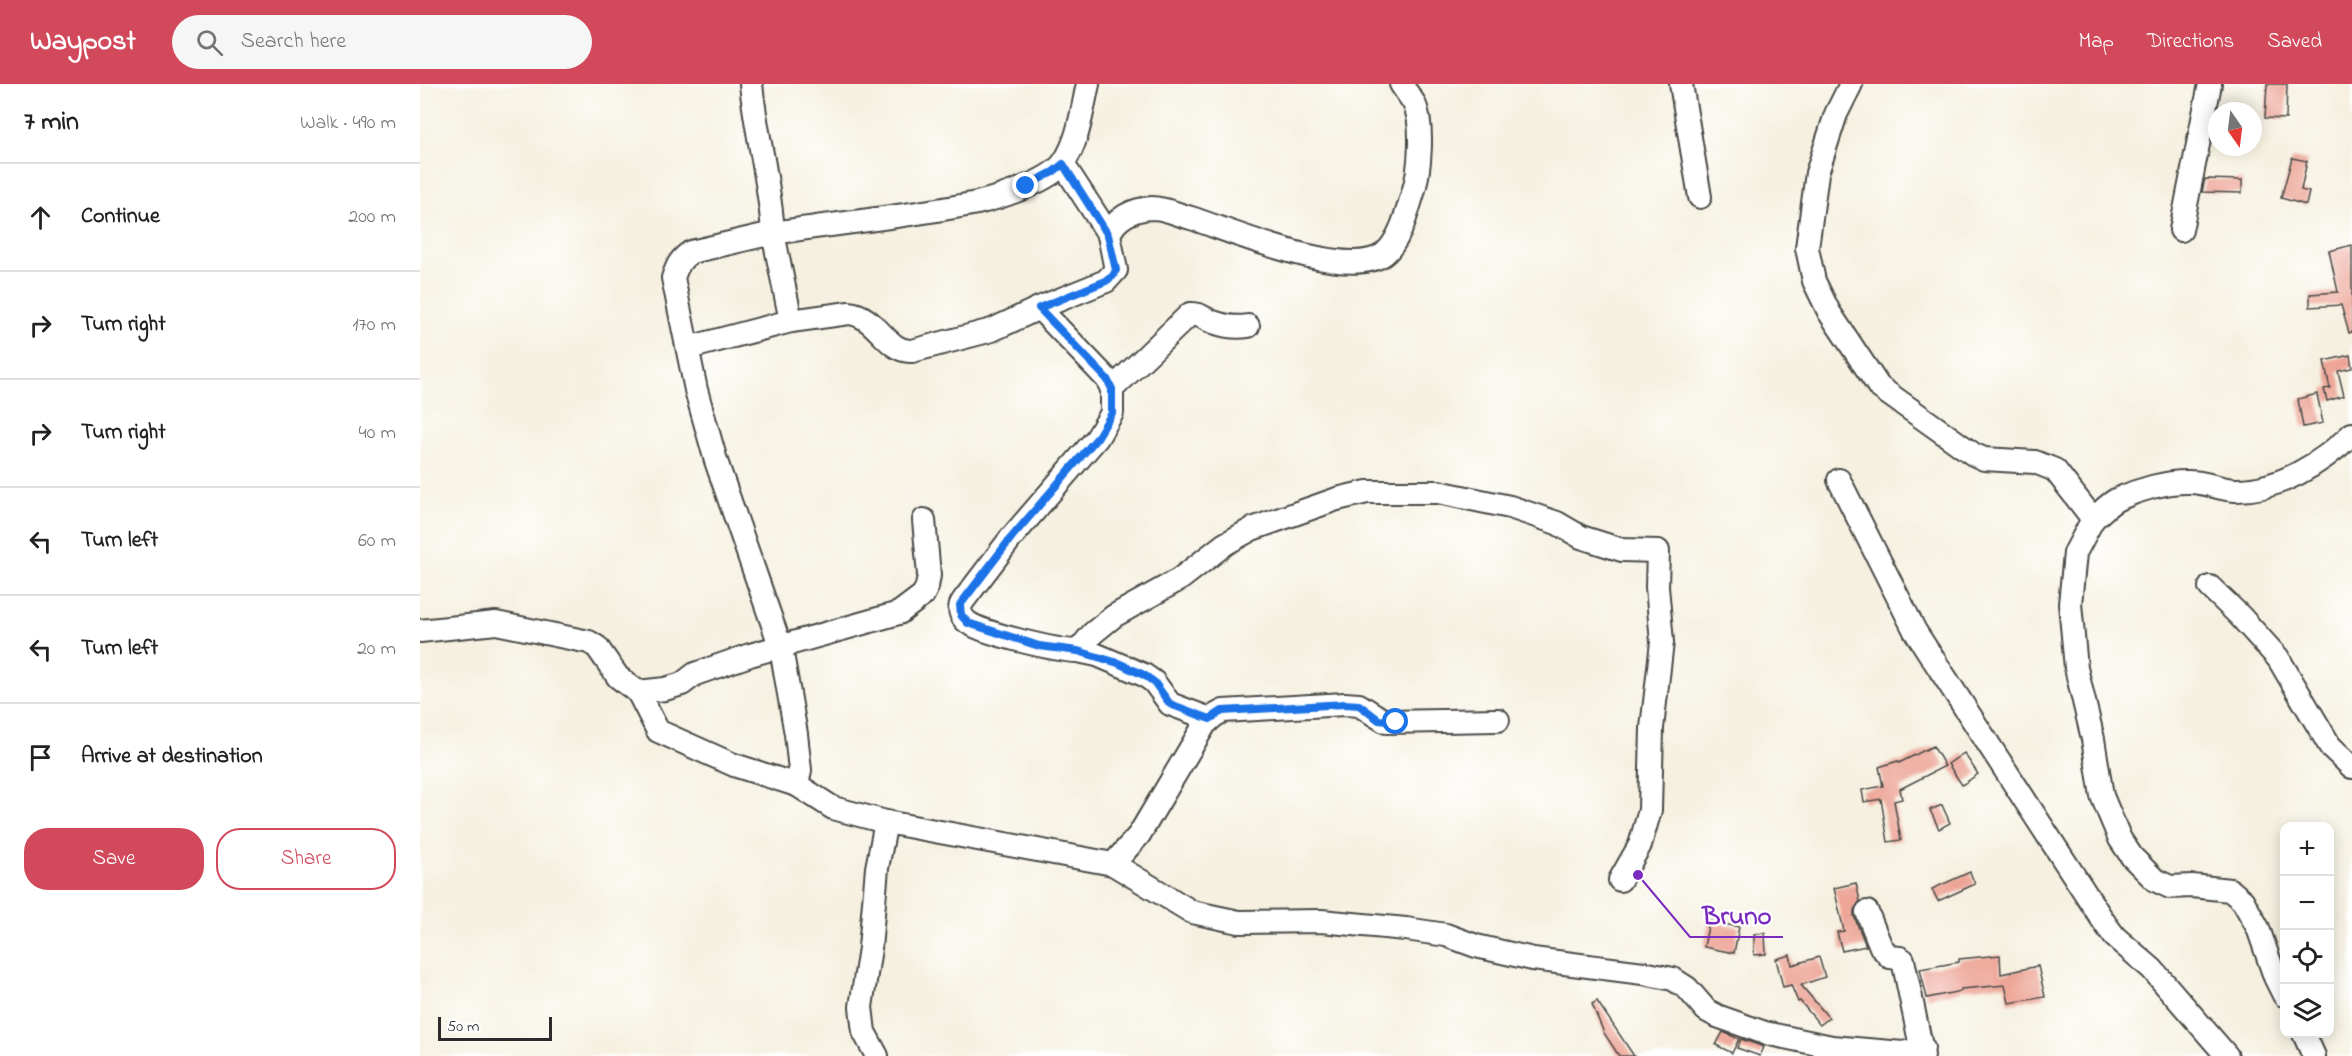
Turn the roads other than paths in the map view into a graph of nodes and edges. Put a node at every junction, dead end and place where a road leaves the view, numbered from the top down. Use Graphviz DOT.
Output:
graph roads {
  1 [pos="751,84"];
  2 [pos="1088,84"];
  3 [pos="1401,84"];
  4 [pos="1681,84"];
  5 [pos="1851,84"];
  6 [pos="2210,84"];
  7 [pos="1063,164"];
  8 [pos="1700,197"];
  9 [pos="2181,230"];
  10 [pos="773,232"];
  11 [pos="1108,235"];
  12 [pos="1039,308"];
  13 [pos="791,321"];
  14 [pos="1248,326"];
  15 [pos="688,348"];
  16 [pos="1112,389"];
  17 [pos="2352,434"];
  18 [pos="1839,480"];
  19 [pos="2093,519"];
  20 [pos="924,520"];
  21 [pos="2210,587"];
  22 [pos="923,595"];
  23 [pos="960,605"];
  24 [pos="420,631"];
  25 [pos="781,648"];
  26 [pos="1078,651"];
  27 [pos="638,692"];
  28 [pos="1210,719"];
  29 [pos="1498,720"];
  30 [pos="2352,767"];
  31 [pos="797,785"];
  32 [pos="886,822"];
  33 [pos="1113,864"];
  34 [pos="1620,880"];
  35 [pos="1867,912"];
  36 [pos="2280,987"];
  37 [pos="2306,1038"];
  38 [pos="1923,1052"];
  39 [pos="877,1056"];
  40 [pos="2227,1056"];
  41 [pos="2314,1056"];
  1 -- 10 [label="street"];
  2 -- 7 [label="street"];
  3 -- 11 [label="street"];
  4 -- 8 [label="street"];
  5 -- 19 [label="street"];
  6 -- 9 [label="street"];
  7 -- 10 [label="street"];
  7 -- 11 [label="street"];
  10 -- 13 [label="street"];
  10 -- 15 [label="street"];
  11 -- 12 [label="street"];
  12 -- 13 [label="street"];
  12 -- 16 [label="street"];
  13 -- 15 [label="street"];
  14 -- 16 [label="street"];
  15 -- 25 [label="street"];
  16 -- 23 [label="street"];
  17 -- 19 [label="street"];
  18 -- 40 [label="street"];
  19 -- 36 [label="street"];
  20 -- 22 [label="street"];
  21 -- 30 [label="street"];
  22 -- 23 [label="street"];
  22 -- 25 [label="street"];
  23 -- 26 [label="street"];
  24 -- 27 [label="street"];
  25 -- 27 [label="street"];
  25 -- 31 [label="street"];
  26 -- 28 [label="street"];
  26 -- 34 [label="street"];
  27 -- 31 [label="street"];
  28 -- 29 [label="street"];
  28 -- 33 [label="street"];
  31 -- 32 [label="street"];
  32 -- 33 [label="street"];
  32 -- 39 [label="street"];
  33 -- 38 [label="street"];
  35 -- 38 [label="street"];
  37 -- 41 [label="street"];
}
